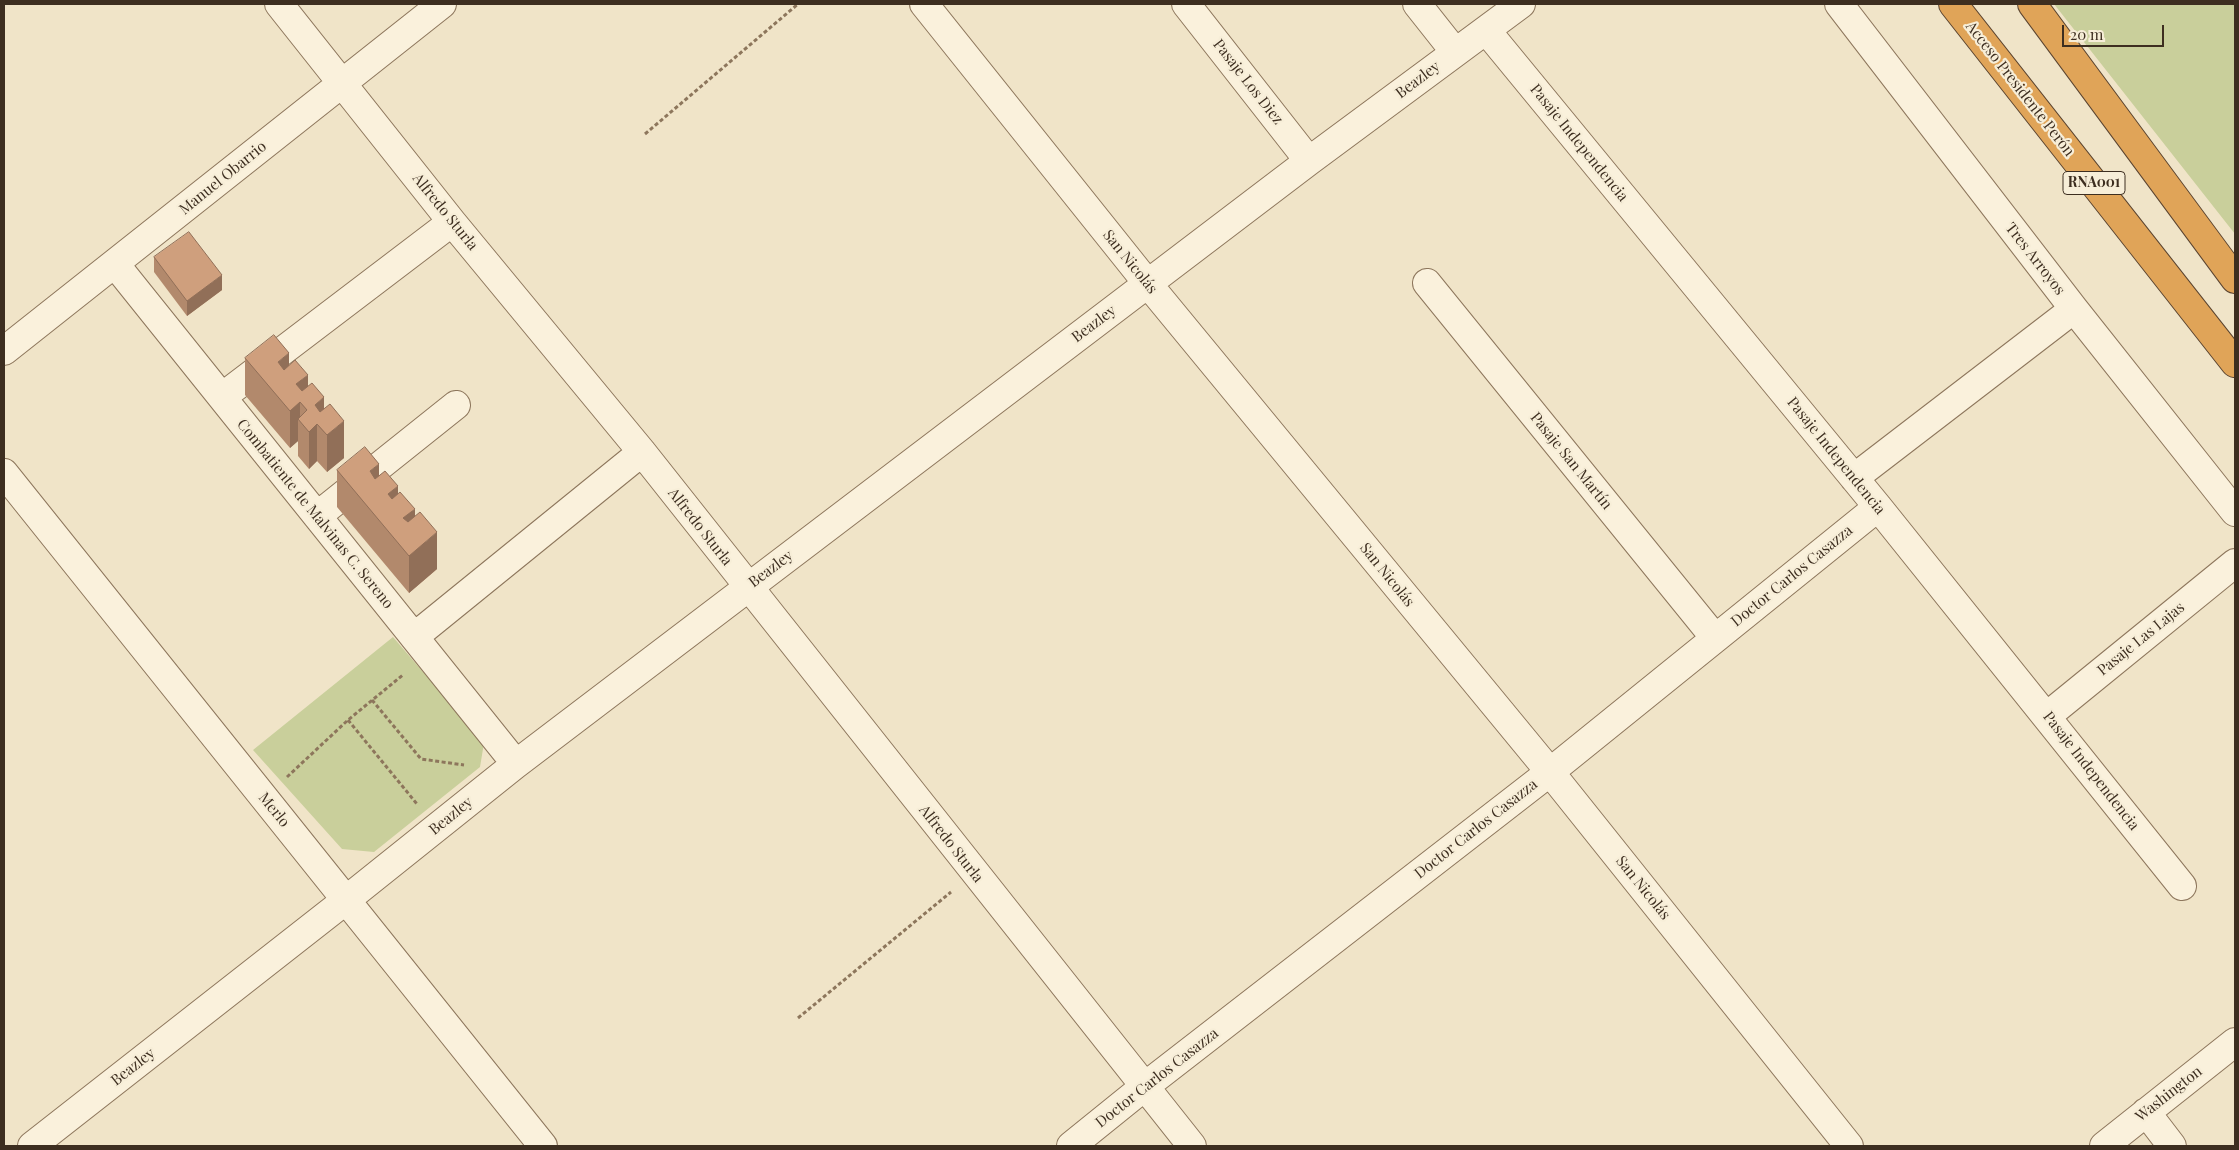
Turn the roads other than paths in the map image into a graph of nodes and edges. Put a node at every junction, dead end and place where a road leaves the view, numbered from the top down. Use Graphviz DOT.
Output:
graph roads {
  1 [pos="279,4"];
  2 [pos="442,4"];
  3 [pos="924,4"];
  4 [pos="1186,4"];
  5 [pos="1417,4"];
  6 [pos="1521,4"];
  7 [pos="1839,4"];
  8 [pos="1953,4"];
  9 [pos="2032,4"];
  10 [pos="1486,30"];
  11 [pos="1455,52"];
  12 [pos="341,83"];
  13 [pos="1309,161"];
  14 [pos="452,222"];
  15 [pos="115,264"];
  16 [pos="2235,279"];
  17 [pos="1426,283"];
  18 [pos="1148,284"];
  19 [pos="2074,309"];
  20 [pos="4,351"];
  21 [pos="2235,363"];
  22 [pos="222,397"];
  23 [pos="456,405"];
  24 [pos="642,452"];
  25 [pos="4,473"];
  26 [pos="1854,478"];
  27 [pos="1878,507"];
  28 [pos="2235,512"];
  29 [pos="317,516"];
  30 [pos="2235,563"];
  31 [pos="747,587"];
  32 [pos="1715,638"];
  33 [pos="421,646"];
  34 [pos="2048,716"];
  35 [pos="511,768"];
  36 [pos="1550,772"];
  37 [pos="2182,886"];
  38 [pos="346,900"];
  39 [pos="2235,1042"];
  40 [pos="1144,1087"];
  41 [pos="2146,1112"];
  42 [pos="32,1146"];
  43 [pos="543,1146"];
  44 [pos="1071,1146"];
  45 [pos="1192,1146"];
  46 [pos="1849,1146"];
  47 [pos="2104,1146"];
  48 [pos="2172,1146"];
  1 -- 12 [label="street, Alfredo Sturla"];
  2 -- 12 [label="street, Manuel Obarrio"];
  3 -- 18 [label="street, San Nicolás"];
  4 -- 13 [label="street, Pasaje Los Diez"];
  5 -- 11 [label="street"];
  6 -- 10 [label="street, Beazley"];
  7 -- 19 [label="street, Tres Arroyos"];
  8 -- 21 [label="highway, Acceso Presidente Perón / RNA001"];
  9 -- 16 [label="highway"];
  10 -- 11 [label="street, Beazley"];
  10 -- 26 [label="street, Pasaje Independencia"];
  11 -- 13 [label="street, Beazley"];
  12 -- 14 [label="street, Alfredo Sturla"];
  12 -- 15 [label="street, Manuel Obarrio"];
  13 -- 18 [label="street, Beazley"];
  14 -- 22 [label="street"];
  14 -- 24 [label="street, Alfredo Sturla"];
  15 -- 20 [label="street, Manuel Obarrio"];
  15 -- 22 [label="street, Combatiente de Malvinas C. Sereno"];
  17 -- 32 [label="street, Pasaje San Martín"];
  18 -- 31 [label="street, Beazley"];
  18 -- 36 [label="street, San Nicolás"];
  19 -- 26 [label="street"];
  19 -- 28 [label="street, Tres Arroyos"];
  22 -- 29 [label="street, Combatiente de Malvinas C. Sereno"];
  23 -- 29 [label="street"];
  24 -- 31 [label="street, Alfredo Sturla"];
  24 -- 33 [label="street"];
  25 -- 38 [label="street, Merlo"];
  26 -- 27 [label="street, Pasaje Independencia"];
  27 -- 32 [label="street, Doctor Carlos Casazza"];
  27 -- 34 [label="street, Pasaje Independencia"];
  29 -- 33 [label="street, Combatiente de Malvinas C. Sereno"];
  30 -- 34 [label="street, Pasaje Las Lajas"];
  31 -- 35 [label="street, Beazley"];
  31 -- 40 [label="street, Alfredo Sturla"];
  32 -- 36 [label="street, Doctor Carlos Casazza"];
  33 -- 35 [label="street, Combatiente de Malvinas C. Sereno"];
  34 -- 37 [label="street, Pasaje Independencia"];
  35 -- 38 [label="street, Beazley"];
  36 -- 40 [label="street, Doctor Carlos Casazza"];
  36 -- 46 [label="street, San Nicolás"];
  38 -- 42 [label="street, Beazley"];
  38 -- 43 [label="street, Merlo"];
  39 -- 41 [label="street, Washington"];
  40 -- 44 [label="street, Doctor Carlos Casazza"];
  40 -- 45 [label="street, Alfredo Sturla"];
  41 -- 47 [label="street, Washington"];
  41 -- 48 [label="street"];
}
